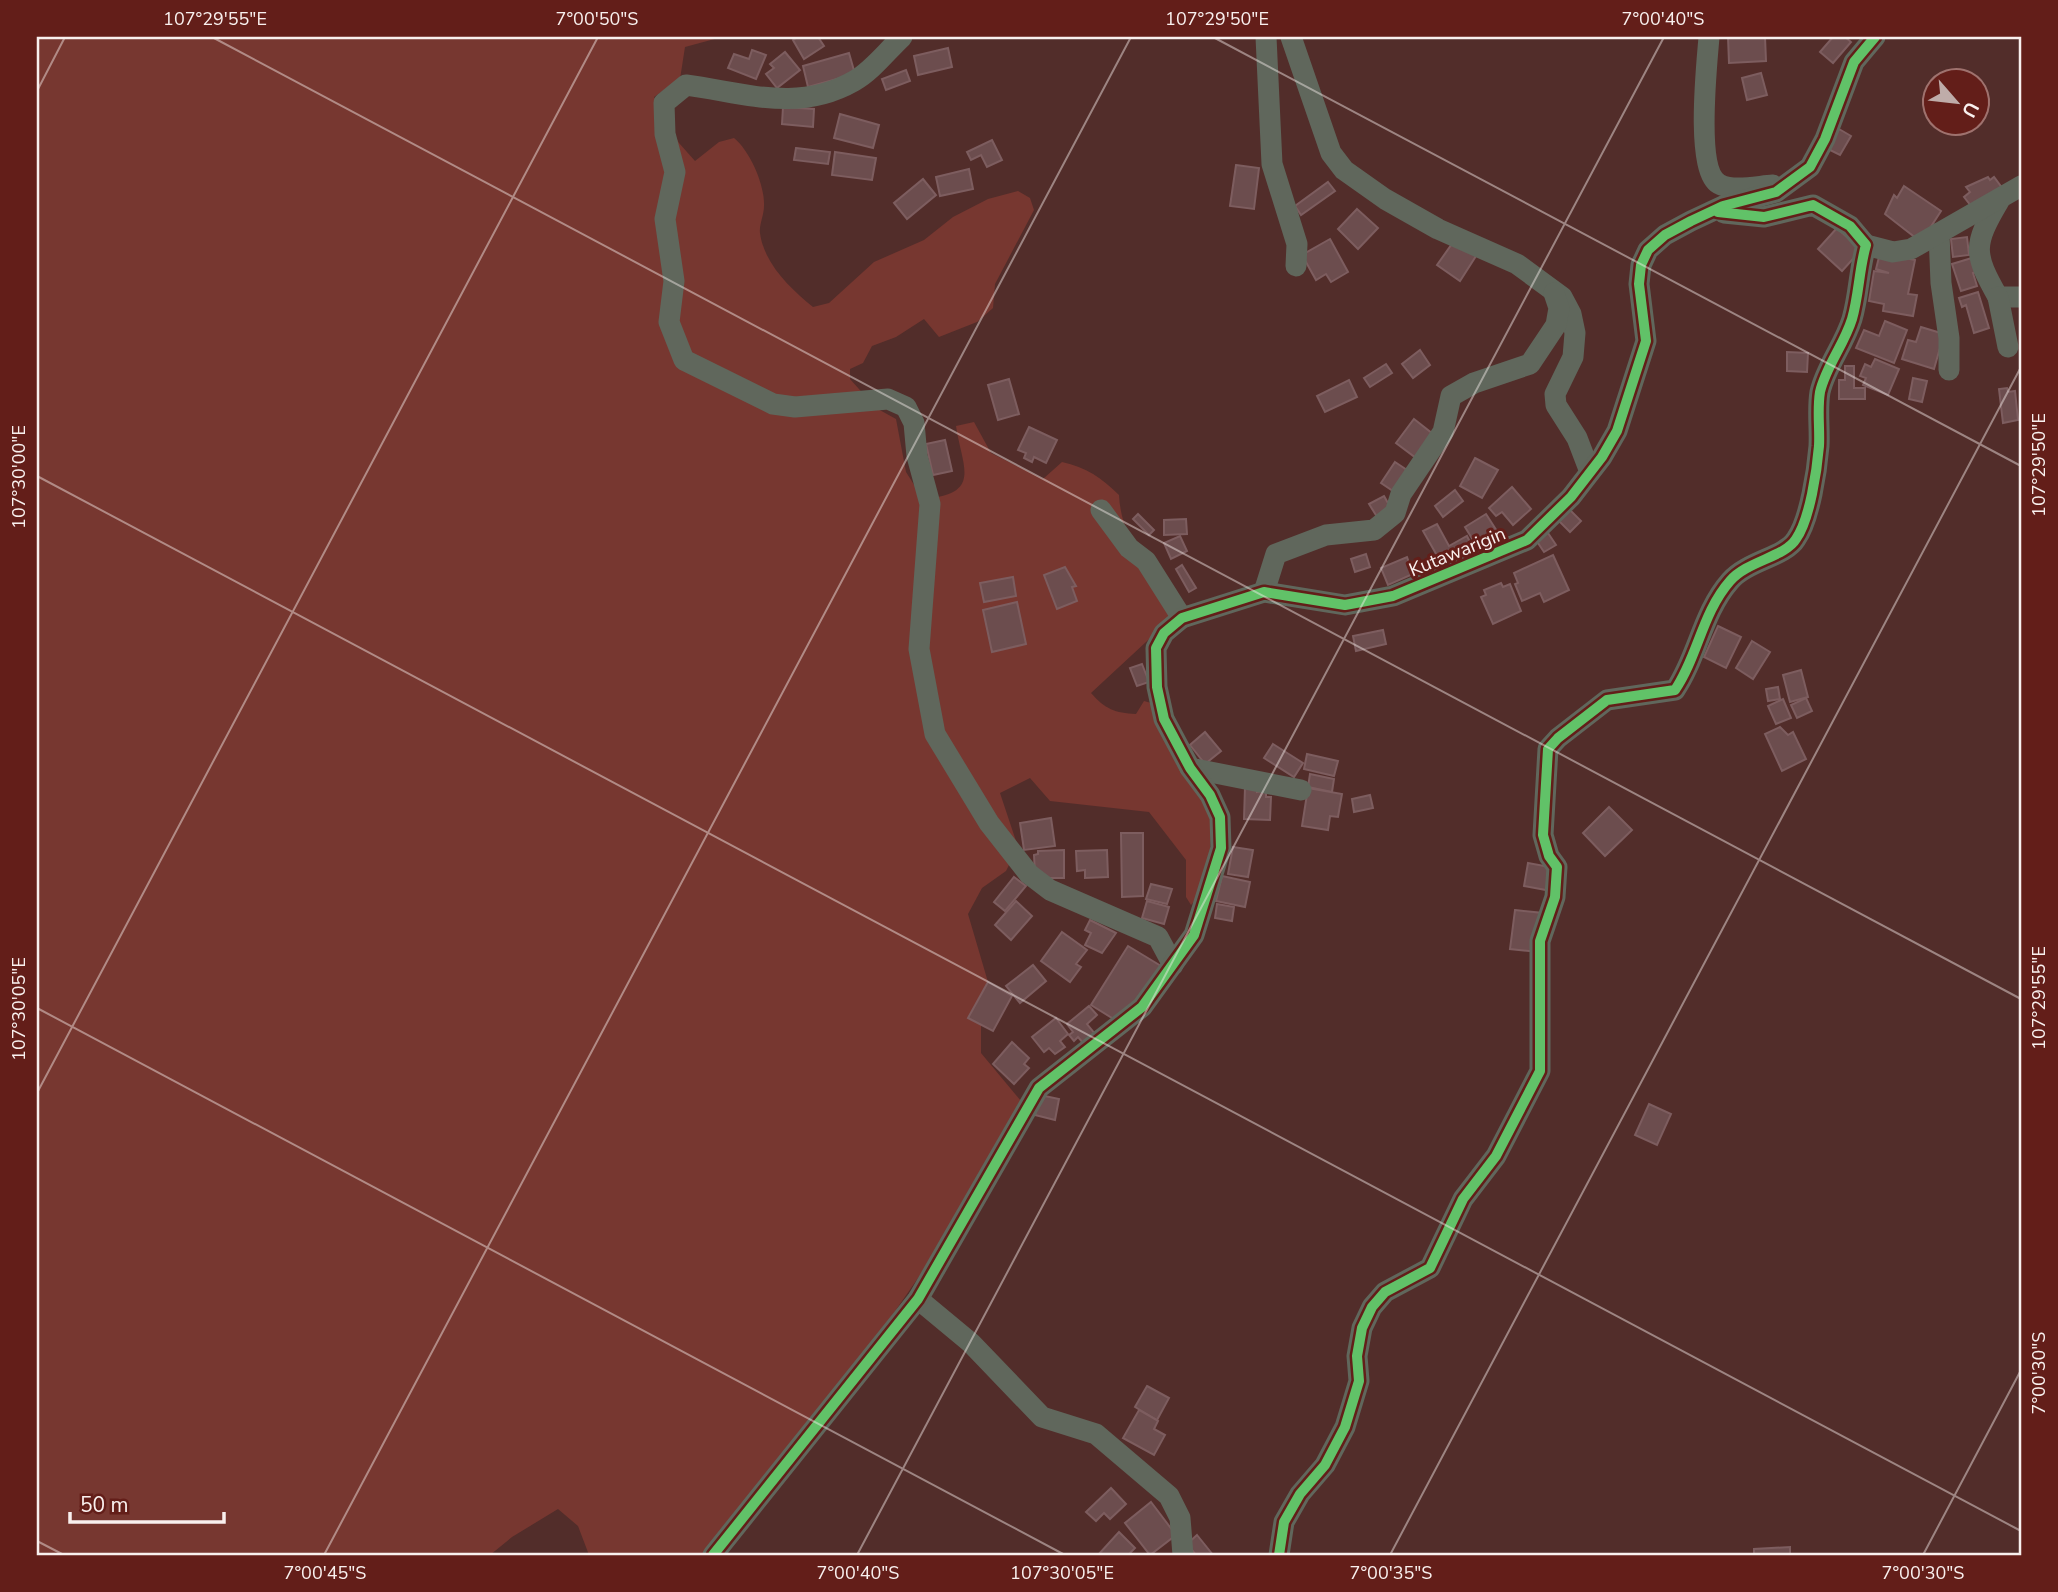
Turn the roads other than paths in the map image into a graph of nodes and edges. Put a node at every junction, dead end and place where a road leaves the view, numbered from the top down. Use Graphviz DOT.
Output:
graph roads {
  1 [pos="902,37"];
  2 [pos="1266,37"];
  3 [pos="1291,37"];
  4 [pos="1709,37"];
  5 [pos="1875,37"];
  6 [pos="1795,179"];
  7 [pos="2012,191"];
  8 [pos="1711,212"];
  9 [pos="1940,233"];
  10 [pos="1866,245"];
  11 [pos="1296,266"];
  12 [pos="1552,288"];
  13 [pos="1998,297"];
  14 [pos="2021,297"];
  15 [pos="2008,347"];
  16 [pos="1949,370"];
  17 [pos="1590,472"];
  18 [pos="1101,510"];
  19 [pos="1264,592"];
  20 [pos="1182,618"];
  21 [pos="1190,768"];
  22 [pos="1301,790"];
  23 [pos="1173,965"];
  24 [pos="918,1299"];
  25 [pos="713,1555"];
  26 [pos="1183,1555"];
  27 [pos="1279,1555"];
  1 -- 23 [label="street"];
  2 -- 11 [label="street"];
  3 -- 12 [label="street"];
  4 -- 6 [label="street"];
  5 -- 6 [label="street, Kutawarigin"];
  6 -- 8 [label="street, Kutawarigin"];
  7 -- 9 [label="street"];
  7 -- 13 [label="street"];
  8 -- 10 [label="street"];
  8 -- 17 [label="street, Kutawarigin"];
  9 -- 10 [label="street"];
  9 -- 16 [label="street"];
  10 -- 27 [label="street"];
  12 -- 17 [label="street"];
  12 -- 19 [label="street"];
  13 -- 14 [label="street"];
  13 -- 15 [label="street"];
  17 -- 19 [label="street, Kutawarigin"];
  18 -- 20 [label="street"];
  19 -- 20 [label="street, Kutawarigin"];
  20 -- 21 [label="street, Kutawarigin"];
  21 -- 22 [label="street"];
  21 -- 23 [label="street, Kutawarigin"];
  23 -- 24 [label="street, Kutawarigin"];
  24 -- 25 [label="street, Kutawarigin"];
  24 -- 26 [label="street"];
}
